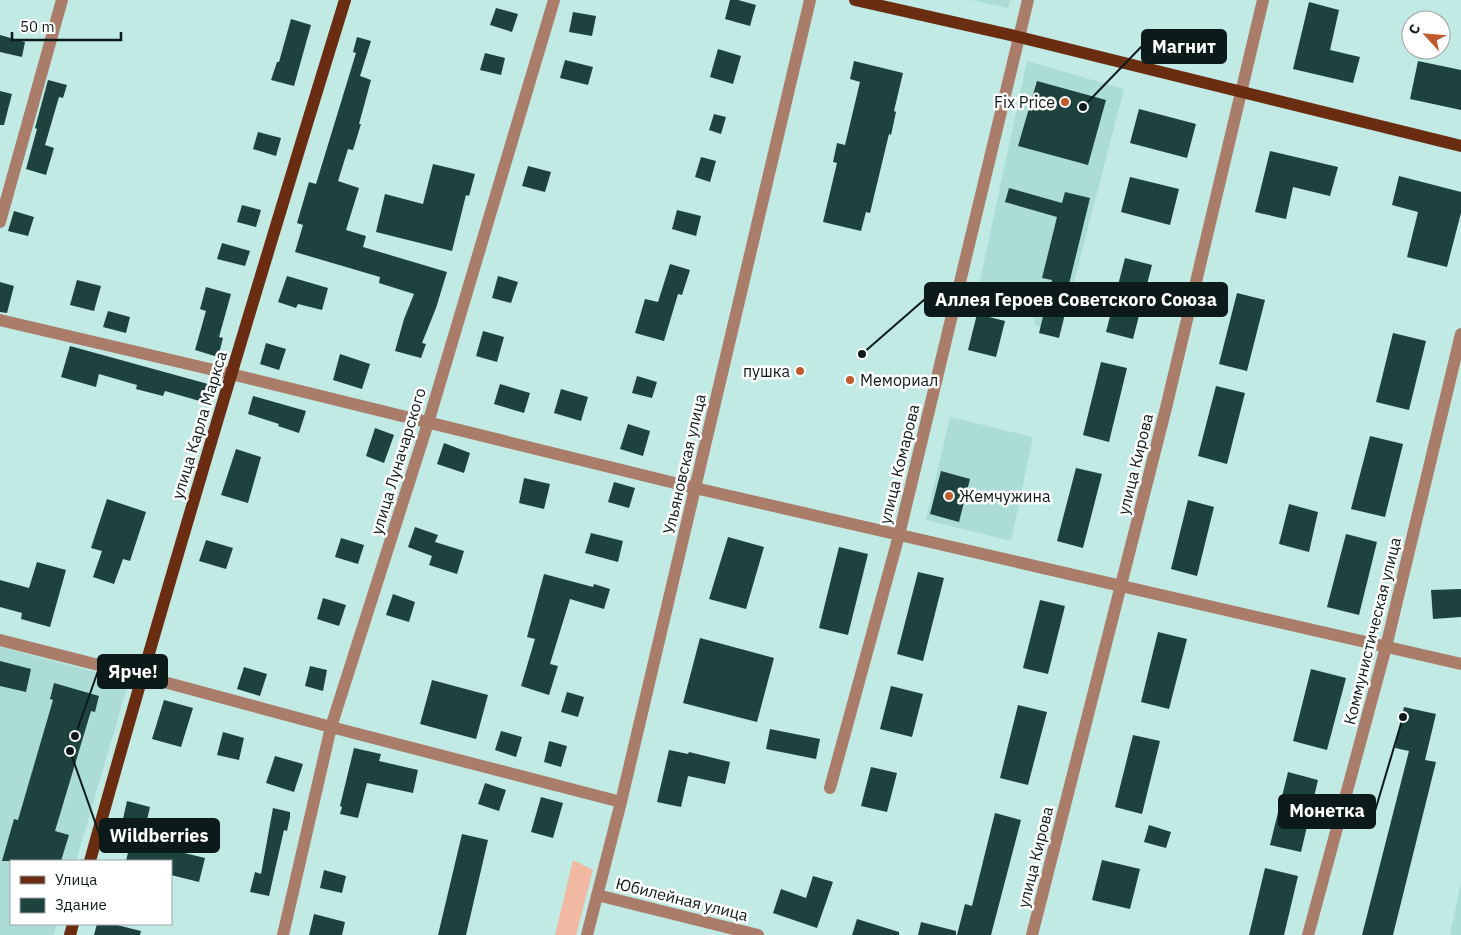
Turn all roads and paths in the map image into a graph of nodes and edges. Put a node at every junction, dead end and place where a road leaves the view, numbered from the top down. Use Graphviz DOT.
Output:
graph roads {
  1 [pos="62,0"];
  2 [pos="345,0"];
  3 [pos="554,0"];
  4 [pos="810,0"];
  5 [pos="855,0"];
  6 [pos="1028,0"];
  7 [pos="1263,0"];
  8 [pos="1019,36"];
  9 [pos="1242,91"];
  10 [pos="1461,146"];
  11 [pos="0,222"];
  12 [pos="0,320"];
  13 [pos="1461,334"];
  14 [pos="231,374"];
  15 [pos="428,423"];
  16 [pos="695,488"];
  17 [pos="899,535"];
  18 [pos="1121,585"];
  19 [pos="0,640"];
  20 [pos="1386,647"];
  21 [pos="1461,664"];
  22 [pos="142,676"];
  23 [pos="331,727"];
  24 [pos="830,788"];
  25 [pos="621,802"];
  26 [pos="90,860"];
  27 [pos="597,895"];
  28 [pos="283,935"];
  29 [pos="586,935"];
  30 [pos="758,935"];
  31 [pos="1032,935"];
  32 [pos="1308,935"];
  1 -- 11 [label="street"];
  2 -- 14 [label="main road, улица Карла Маркса"];
  3 -- 15 [label="street, улица Луначарского"];
  4 -- 16 [label="street, Ульяновская улица"];
  5 -- 8 [label="main road"];
  6 -- 8 [label="street, улица Комарова"];
  7 -- 9 [label="street, улица Кирова"];
  8 -- 9 [label="main road"];
  8 -- 17 [label="street, улица Комарова"];
  9 -- 10 [label="main road"];
  9 -- 18 [label="street, улица Кирова"];
  12 -- 14 [label="street"];
  13 -- 20 [label="street, Коммунистическая улица"];
  14 -- 15 [label="street"];
  14 -- 22 [label="main road, улица Карла Маркса"];
  15 -- 16 [label="street"];
  15 -- 23 [label="street, улица Луначарского"];
  16 -- 17 [label="street"];
  16 -- 25 [label="street, Ульяновская улица"];
  17 -- 18 [label="street"];
  17 -- 24 [label="street, улица Комарова"];
  18 -- 20 [label="street"];
  18 -- 31 [label="street, улица Кирова"];
  19 -- 22 [label="street"];
  20 -- 21 [label="street"];
  20 -- 32 [label="street, Коммунистическая улица"];
  22 -- 23 [label="street"];
  22 -- 26 [label="main road, улица Карла Маркса"];
  23 -- 25 [label="street"];
  23 -- 28 [label="street, улица Луначарского"];
  25 -- 27 [label="street, Ульяновская улица"];
  27 -- 29 [label="street, Ульяновская улица"];
  27 -- 30 [label="street, Юбилейная улица"];
}
